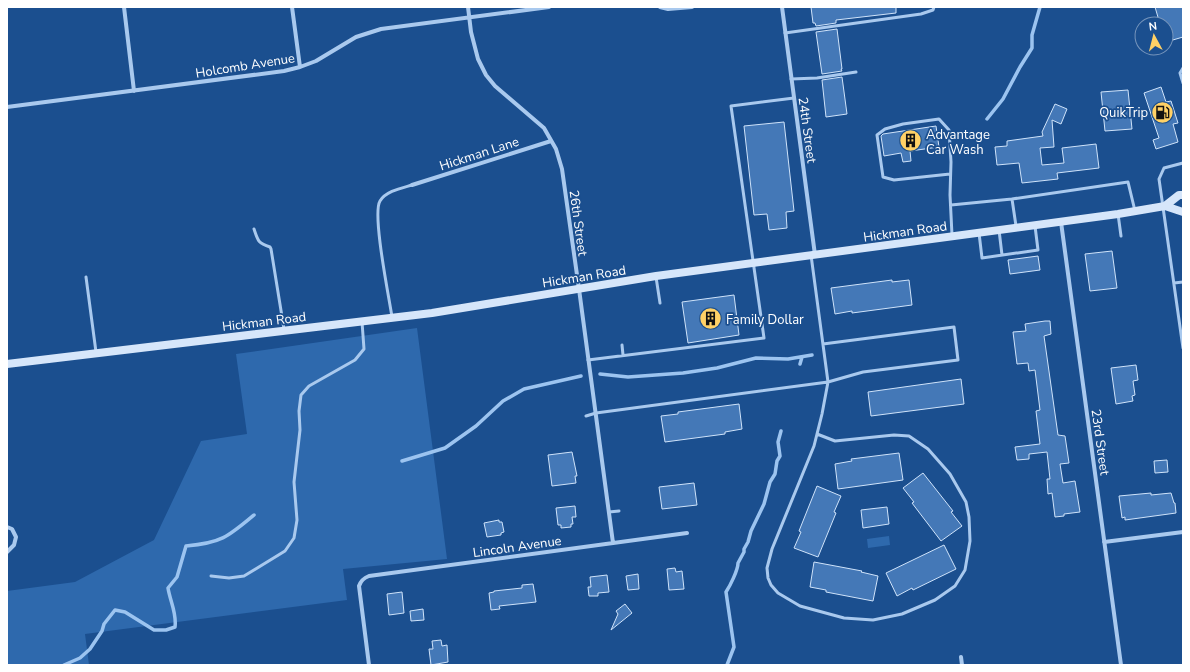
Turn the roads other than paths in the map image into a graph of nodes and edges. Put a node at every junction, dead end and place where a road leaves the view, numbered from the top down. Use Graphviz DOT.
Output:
graph roads {
  1 [pos="124,7"];
  2 [pos="292,7"];
  3 [pos="468,7"];
  4 [pos="550,7"];
  5 [pos="660,7"];
  6 [pos="692,7"];
  7 [pos="782,7"];
  8 [pos="934,7"];
  9 [pos="469,17"];
  10 [pos="785,33"];
  11 [pos="300,67"];
  12 [pos="1183,68"];
  13 [pos="856,72"];
  14 [pos="791,79"];
  15 [pos="1183,83"];
  16 [pos="134,91"];
  17 [pos="794,98"];
  18 [pos="7,107"];
  19 [pos="551,141"];
  20 [pos="1183,163"];
  21 [pos="950,174"];
  22 [pos="412,185"];
  23 [pos="1183,195"];
  24 [pos="1012,199"];
  25 [pos="951,205"];
  26 [pos="1164,206"];
  27 [pos="1135,211"];
  28 [pos="1183,212"];
  29 [pos="1118,214"];
  30 [pos="1061,222"];
  31 [pos="1035,225"];
  32 [pos="1016,228"];
  33 [pos="254,229"];
  34 [pos="999,230"];
  35 [pos="979,233"];
  36 [pos="952,236"];
  37 [pos="1121,236"];
  38 [pos="813,255"];
  39 [pos="1002,255"];
  40 [pos="754,263"];
  41 [pos="656,276"];
  42 [pos="86,277"];
  43 [pos="1183,282"];
  44 [pos="1174,283"];
  45 [pos="579,289"];
  46 [pos="660,303"];
  47 [pos="392,318"];
  48 [pos="362,322"];
  49 [pos="284,331"];
  50 [pos="823,344"];
  51 [pos="622,345"];
  52 [pos="666,345"];
  53 [pos="1183,348"];
  54 [pos="666,350"];
  55 [pos="97,354"];
  56 [pos="623,355"];
  57 [pos="588,360"];
  58 [pos="7,364"];
  59 [pos="828,382"];
  60 [pos="596,413"];
  61 [pos="586,416"];
  62 [pos="817,434"];
  63 [pos="619,511"];
  64 [pos="609,512"];
  65 [pos="7,527"];
  66 [pos="1183,532"];
  67 [pos="687,533"];
  68 [pos="1104,542"];
  69 [pos="613,543"];
  70 [pos="7,552"];
  71 [pos="211,576"];
  72 [pos="961,657"];
  73 [pos="369,665"];
  74 [pos="962,665"];
  75 [pos="1121,665"];
  1 -- 16 [label="street"];
  2 -- 11 [label="street"];
  3 -- 9 [label="street, 26th Street"];
  4 -- 9 [label="street, Holcomb Avenue"];
  5 -- 6 [label="street"];
  7 -- 10 [label="street, 24th Street"];
  8 -- 10 [label="lane"];
  9 -- 11 [label="street, Holcomb Avenue"];
  9 -- 19 [label="street, 26th Street"];
  10 -- 14 [label="street, 24th Street"];
  11 -- 16 [label="street, Holcomb Avenue"];
  12 -- 15 [label="lane"];
  13 -- 14 [label="lane"];
  14 -- 17 [label="street, 24th Street"];
  16 -- 18 [label="street, Holcomb Avenue"];
  17 -- 38 [label="street, 24th Street"];
  17 -- 40 [label="lane"];
  19 -- 22 [label="street, Hickman Lane"];
  19 -- 45 [label="street, 26th Street"];
  20 -- 26 [label="lane"];
  21 -- 21 [label="lane"];
  21 -- 25 [label="lane"];
  22 -- 47 [label="lane"];
  23 -- 26 [label="main road, Hickman Road"];
  24 -- 25 [label="lane"];
  24 -- 27 [label="lane"];
  24 -- 32 [label="lane"];
  25 -- 36 [label="lane"];
  26 -- 27 [label="main road, Hickman Road"];
  26 -- 28 [label="main road, Hickman Road"];
  26 -- 44 [label="lane"];
  27 -- 29 [label="main road, Hickman Road"];
  29 -- 30 [label="main road, Hickman Road"];
  29 -- 37 [label="lane"];
  30 -- 31 [label="main road, Hickman Road"];
  30 -- 68 [label="street, 23rd Street"];
  31 -- 32 [label="main road, Hickman Road"];
  31 -- 39 [label="lane"];
  32 -- 34 [label="main road, Hickman Road"];
  33 -- 49 [label="lane"];
  34 -- 35 [label="main road, Hickman Road"];
  34 -- 39 [label="lane"];
  35 -- 36 [label="main road, Hickman Road"];
  35 -- 39 [label="lane"];
  36 -- 38 [label="main road, Hickman Road"];
  38 -- 40 [label="main road, Hickman Road"];
  38 -- 50 [label="lane"];
  40 -- 41 [label="main road, Hickman Road"];
  40 -- 54 [label="lane"];
  41 -- 45 [label="main road, Hickman Road"];
  41 -- 46 [label="lane"];
  42 -- 55 [label="lane"];
  43 -- 44 [label="lane"];
  44 -- 53 [label="lane"];
  45 -- 47 [label="main road, Hickman Road"];
  45 -- 57 [label="street, 26th Street"];
  47 -- 48 [label="main road, Hickman Road"];
  48 -- 49 [label="main road, Hickman Road"];
  48 -- 71 [label="lane"];
  49 -- 55 [label="main road, Hickman Road"];
  50 -- 59 [label="lane"];
  50 -- 59 [label="lane"];
  51 -- 56 [label="lane"];
  52 -- 54 [label="lane"];
  54 -- 56 [label="lane"];
  55 -- 58 [label="main road, Hickman Road"];
  56 -- 57 [label="lane"];
  57 -- 60 [label="street, 26th Street"];
  59 -- 60 [label="lane"];
  59 -- 62 [label="lane"];
  60 -- 61 [label="lane"];
  60 -- 64 [label="street, 26th Street"];
  62 -- 62 [label="lane"];
  63 -- 64 [label="lane"];
  64 -- 69 [label="street, 26th Street"];
  65 -- 70 [label="street"];
  66 -- 68 [label="street"];
  67 -- 69 [label="street, Lincoln Avenue"];
  68 -- 75 [label="street, 23rd Street"];
  69 -- 73 [label="street, Lincoln Avenue"];
  72 -- 74 [label="street"];
}
